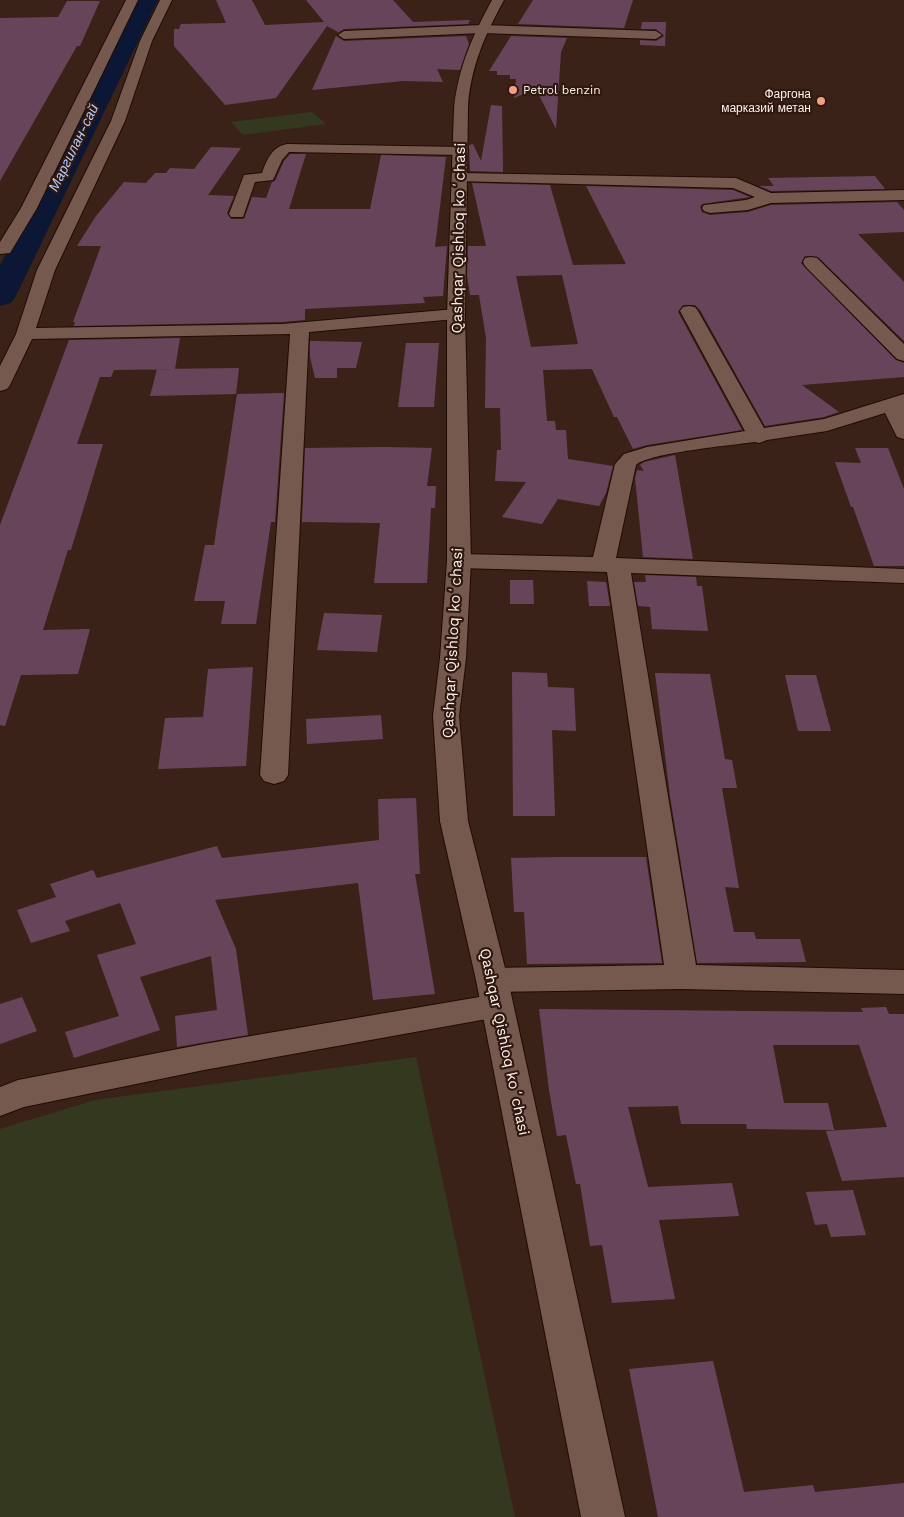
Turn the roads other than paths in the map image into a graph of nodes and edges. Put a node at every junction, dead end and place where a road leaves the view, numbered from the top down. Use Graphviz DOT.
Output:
graph roads {
  1 [pos="132,0"];
  2 [pos="166,0"];
  3 [pos="498,0"];
  4 [pos="482,29"];
  5 [pos="344,35"];
  6 [pos="656,35"];
  7 [pos="461,151"];
  8 [pos="461,178"];
  9 [pos="904,195"];
  10 [pos="769,198"];
  11 [pos="710,208"];
  12 [pos="237,214"];
  13 [pos="1,251"];
  14 [pos="810,262"];
  15 [pos="689,311"];
  16 [pos="456,314"];
  17 [pos="300,327"];
  18 [pos="25,334"];
  19 [pos="904,355"];
  20 [pos="0,384"];
  21 [pos="898,402"];
  22 [pos="904,433"];
  23 [pos="759,437"];
  24 [pos="459,561"];
  25 [pos="610,564"];
  26 [pos="904,576"];
  27 [pos="274,775"];
  28 [pos="682,977"];
  29 [pos="904,982"];
  30 [pos="494,993"];
  31 [pos="0,1102"];
  32 [pos="603,1517"];
  1 -- 13 [label="street"];
  2 -- 18 [label="street"];
  3 -- 4 [label="street, Qashqar Qishloq koʻchasi"];
  4 -- 5 [label="street"];
  4 -- 6 [label="street"];
  4 -- 7 [label="street, Qashqar Qishloq koʻchasi"];
  7 -- 8 [label="street, Qashqar Qishloq koʻchasi"];
  7 -- 12 [label="street"];
  8 -- 10 [label="street"];
  8 -- 16 [label="street, Qashqar Qishloq koʻchasi"];
  9 -- 10 [label="street"];
  10 -- 11 [label="street"];
  14 -- 19 [label="street"];
  15 -- 23 [label="street"];
  16 -- 17 [label="street"];
  16 -- 24 [label="street, Qashqar Qishloq koʻchasi"];
  17 -- 18 [label="street"];
  17 -- 27 [label="street"];
  18 -- 20 [label="street"];
  21 -- 22 [label="street"];
  21 -- 23 [label="street"];
  23 -- 25 [label="street"];
  24 -- 25 [label="street"];
  24 -- 30 [label="street, Qashqar Qishloq koʻchasi"];
  25 -- 26 [label="street"];
  25 -- 28 [label="street"];
  28 -- 29 [label="street"];
  28 -- 30 [label="street"];
  30 -- 31 [label="street"];
  30 -- 32 [label="street, Qashqar Qishloq koʻchasi"];
}
